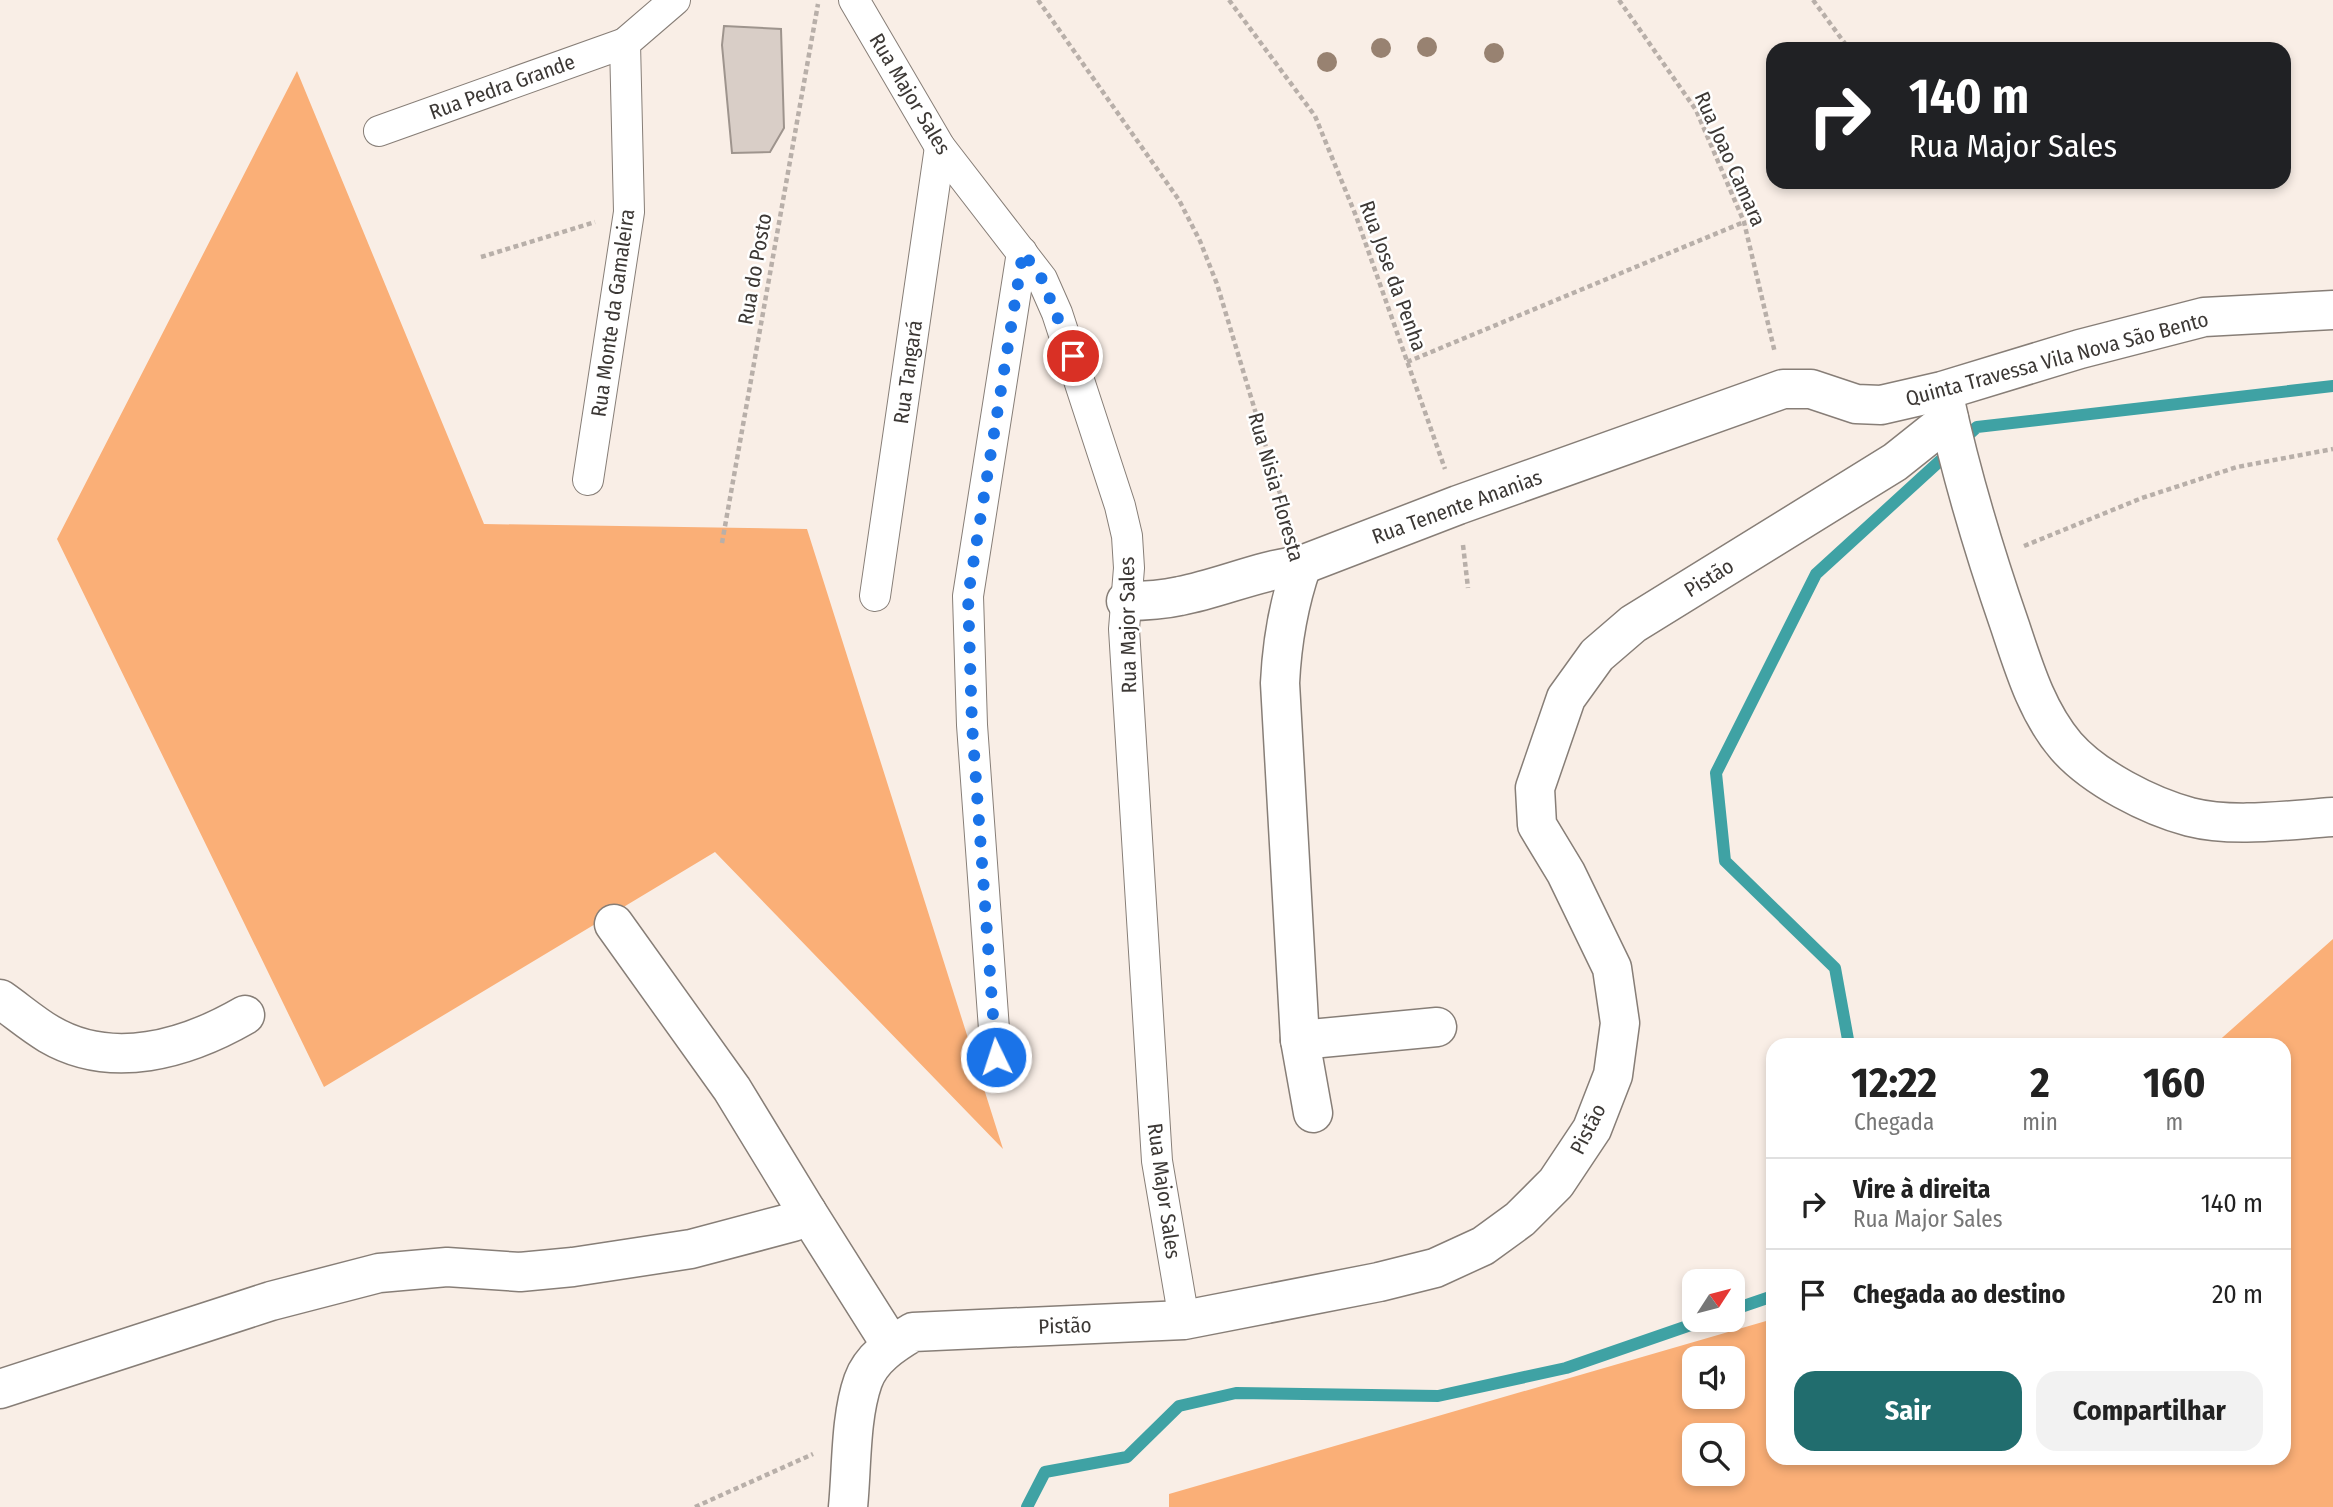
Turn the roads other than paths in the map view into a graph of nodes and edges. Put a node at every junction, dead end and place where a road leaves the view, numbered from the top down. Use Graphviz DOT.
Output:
graph roads {
  1 [pos="675,0"];
  2 [pos="854,0"];
  3 [pos="625,43"];
  4 [pos="379,131"];
  5 [pos="940,147"];
  6 [pos="1023,252"];
  7 [pos="2333,310"];
  8 [pos="1783,390"];
  9 [pos="1946,405"];
  10 [pos="588,480"];
  11 [pos="1302,565"];
  12 [pos="875,596"];
  13 [pos="1126,601"];
  14 [pos="2333,817"];
  15 [pos="614,924"];
  16 [pos="0,999"];
  17 [pos="245,1015"];
  18 [pos="1437,1027"];
  19 [pos="1300,1040"];
  20 [pos="996,1057"];
  21 [pos="1313,1113"];
  22 [pos="807,1212"];
  23 [pos="1184,1320"];
  24 [pos="891,1345"];
  25 [pos="0,1389"];
  26 [pos="848,1507"];
  1 -- 3 [label="street"];
  2 -- 5 [label="street, Rua Major Sales"];
  3 -- 4 [label="street, Rua Pedra Grande"];
  3 -- 10 [label="street, Rua Monte da Gamaleira"];
  5 -- 6 [label="street, Rua Major Sales"];
  5 -- 12 [label="street, Rua Tangará"];
  6 -- 13 [label="street, Rua Major Sales"];
  6 -- 20 [label="street"];
  7 -- 9 [label="street, Quinta Travessa Vila Nova São Bento"];
  8 -- 9 [label="street, Quinta Travessa Vila Nova São Bento"];
  8 -- 11 [label="street, Rua Tenente Ananias"];
  9 -- 14 [label="street"];
  9 -- 23 [label="street, Pistão"];
  11 -- 13 [label="street, Rua Tenente Ananias"];
  11 -- 19 [label="street, Rua Nisia Floresta"];
  13 -- 23 [label="street, Rua Major Sales"];
  15 -- 22 [label="street"];
  16 -- 17 [label="street"];
  18 -- 19 [label="street"];
  19 -- 21 [label="street, Rua Nisia Floresta"];
  22 -- 24 [label="street"];
  22 -- 25 [label="street"];
  23 -- 24 [label="street, Pistão"];
  24 -- 26 [label="street, Pistão"];
}
